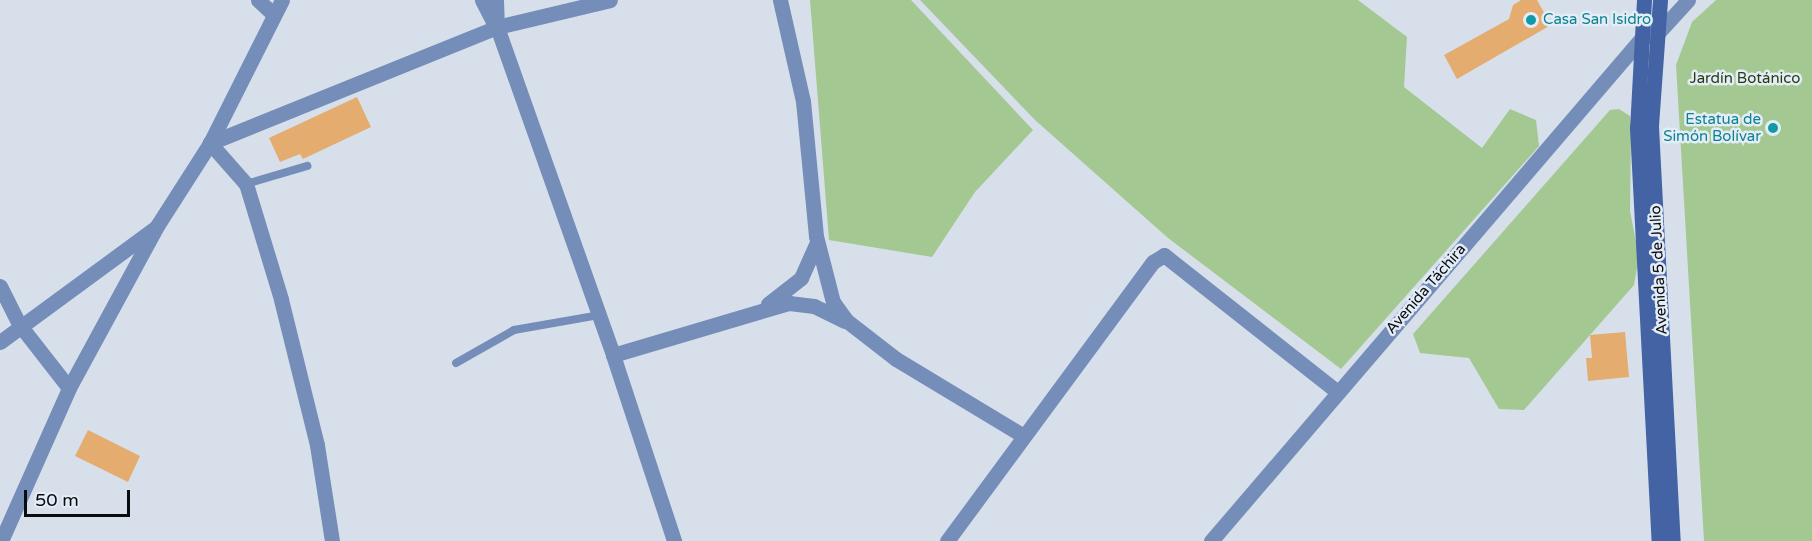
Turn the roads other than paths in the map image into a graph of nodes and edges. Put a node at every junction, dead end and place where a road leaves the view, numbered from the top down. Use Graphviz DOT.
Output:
graph roads {
  1 [pos="258,0"];
  2 [pos="282,0"];
  3 [pos="482,0"];
  4 [pos="496,0"];
  5 [pos="610,0"];
  6 [pos="780,0"];
  7 [pos="1644,0"];
  8 [pos="1688,0"];
  9 [pos="1661,2"];
  10 [pos="274,15"];
  11 [pos="497,27"];
  12 [pos="1650,37"];
  13 [pos="210,143"];
  14 [pos="307,166"];
  15 [pos="246,184"];
  16 [pos="157,226"];
  17 [pos="817,241"];
  18 [pos="0,286"];
  19 [pos="756,310"];
  20 [pos="599,315"];
  21 [pos="847,321"];
  22 [pos="19,324"];
  23 [pos="0,342"];
  24 [pos="613,355"];
  25 [pos="456,363"];
  26 [pos="69,388"];
  27 [pos="1336,392"];
  28 [pos="1022,435"];
  29 [pos="670,540"];
  30 [pos="1,541"];
  31 [pos="332,541"];
  32 [pos="947,541"];
  33 [pos="1211,541"];
  34 [pos="1659,541"];
  35 [pos="1673,541"];
  1 -- 10 [label="street"];
  2 -- 10 [label="street"];
  3 -- 11 [label="street"];
  4 -- 11 [label="street"];
  5 -- 11 [label="street"];
  6 -- 17 [label="street"];
  7 -- 12 [label="street, Avenida 5 de Julio"];
  8 -- 12 [label="street"];
  9 -- 12 [label="street"];
  10 -- 13 [label="street"];
  11 -- 13 [label="street"];
  11 -- 20 [label="street"];
  12 -- 27 [label="street, Avenida Táchira"];
  12 -- 34 [label="street, Avenida 5 de Julio"];
  12 -- 35 [label="street, Avenida 5 de Julio"];
  13 -- 15 [label="street"];
  13 -- 16 [label="street"];
  14 -- 15 [label="lane"];
  15 -- 31 [label="street"];
  16 -- 22 [label="street"];
  16 -- 26 [label="street"];
  17 -- 19 [label="street"];
  17 -- 21 [label="street"];
  18 -- 22 [label="street"];
  19 -- 21 [label="street"];
  19 -- 24 [label="street"];
  20 -- 24 [label="street"];
  20 -- 25 [label="lane"];
  21 -- 28 [label="street"];
  22 -- 23 [label="street"];
  22 -- 26 [label="street"];
  24 -- 29 [label="street"];
  26 -- 30 [label="street"];
  27 -- 28 [label="street"];
  27 -- 33 [label="street, Avenida Táchira"];
  28 -- 32 [label="street"];
}
